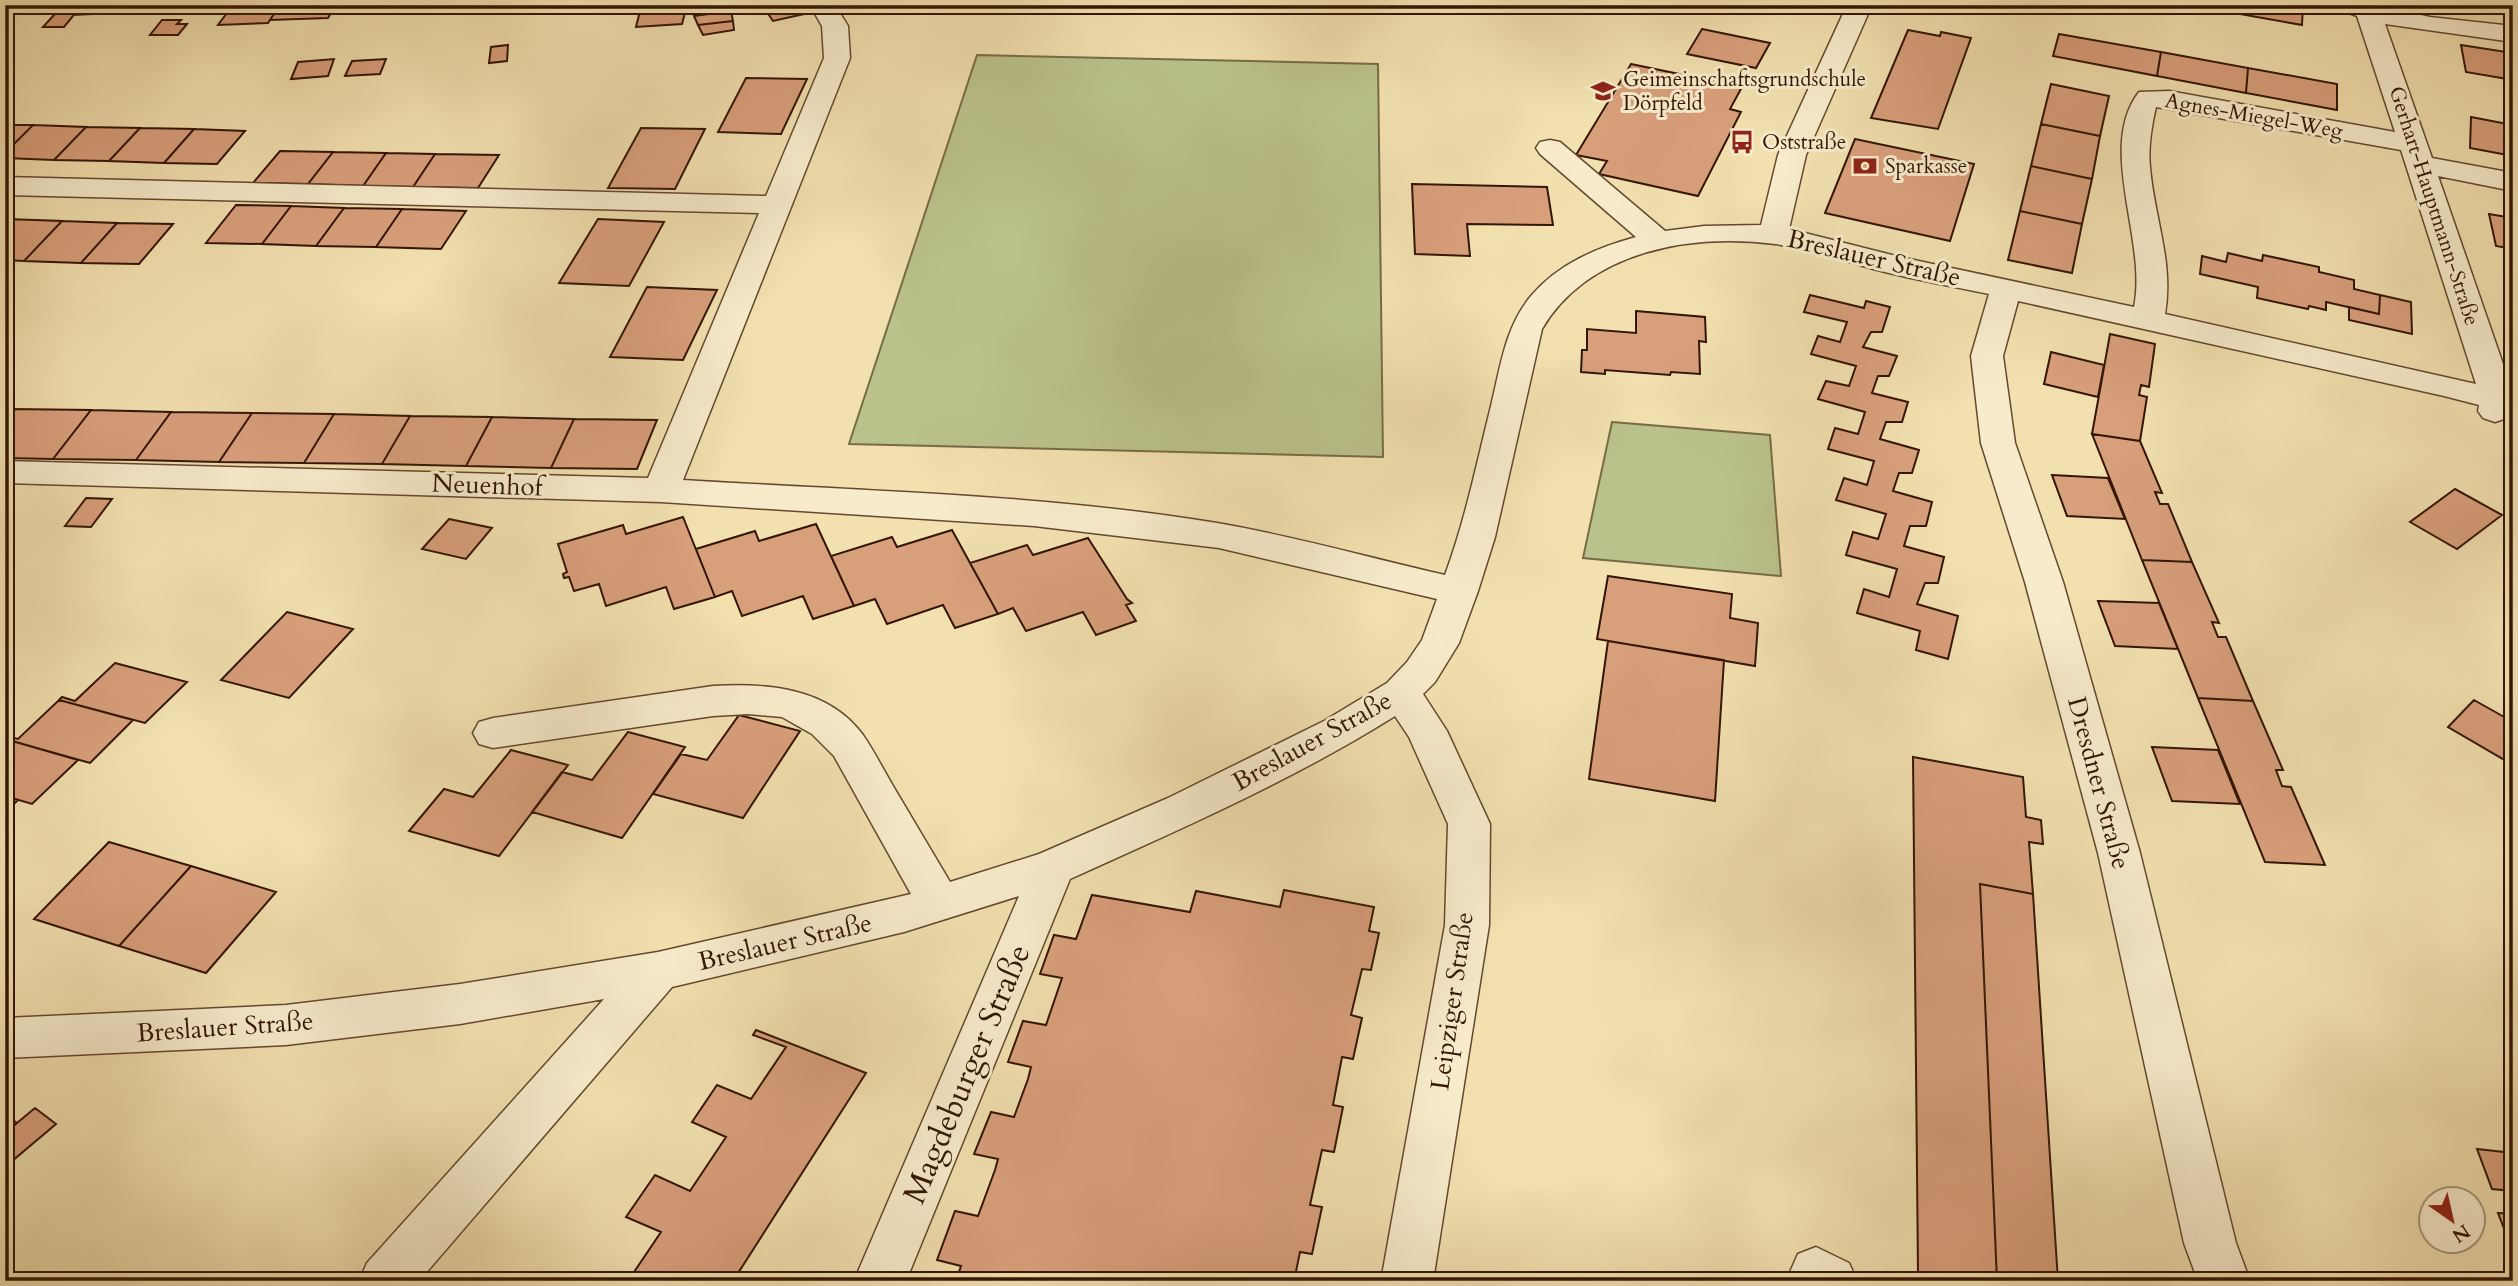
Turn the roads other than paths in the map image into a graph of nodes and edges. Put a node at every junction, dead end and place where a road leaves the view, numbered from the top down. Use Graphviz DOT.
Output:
graph roads {
  1 [pos="822,5"];
  2 [pos="1860,5"];
  3 [pos="2360,9"];
  4 [pos="2513,34"];
  5 [pos="1550,148"];
  6 [pos="2418,154"];
  7 [pos="2513,182"];
  8 [pos="5,186"];
  9 [pos="776,205"];
  10 [pos="1773,235"];
  11 [pos="1659,241"];
  12 [pos="2006,289"];
  13 [pos="2148,318"];
  14 [pos="2502,405"];
  15 [pos="5,472"];
  16 [pos="661,490"];
  17 [pos="1459,591"];
  18 [pos="1401,693"];
  19 [pos="493,733"];
  20 [pos="1053,867"];
  21 [pos="939,903"];
  22 [pos="658,971"];
  23 [pos="5,1038"];
  24 [pos="385,1281"];
  25 [pos="880,1281"];
  26 [pos="1407,1281"];
  27 [pos="2224,1281"];
  1 -- 9 [label="street"];
  2 -- 10 [label="street"];
  3 -- 4 [label="street"];
  3 -- 6 [label="street, Gerhart-Hauptmann-Straße"];
  5 -- 11 [label="street"];
  6 -- 7 [label="street"];
  6 -- 13 [label="street, Agnes-Miegel-Weg"];
  6 -- 14 [label="street, Gerhart-Hauptmann-Straße"];
  8 -- 9 [label="street"];
  9 -- 16 [label="street"];
  10 -- 11 [label="street, Breslauer Straße"];
  10 -- 12 [label="street, Breslauer Straße"];
  11 -- 17 [label="street, Breslauer Straße"];
  12 -- 13 [label="street, Breslauer Straße"];
  12 -- 27 [label="street, Dresdner Straße"];
  13 -- 14 [label="street, Breslauer Straße"];
  15 -- 16 [label="street, Neuenhof"];
  16 -- 17 [label="street"];
  17 -- 18 [label="street, Breslauer Straße"];
  18 -- 20 [label="street, Breslauer Straße"];
  18 -- 26 [label="street, Leipziger Straße"];
  19 -- 21 [label="street"];
  20 -- 21 [label="street, Breslauer Straße"];
  20 -- 25 [label="street, Magdeburger Straße"];
  21 -- 22 [label="street, Breslauer Straße"];
  22 -- 23 [label="street, Breslauer Straße"];
  22 -- 24 [label="street"];
}
